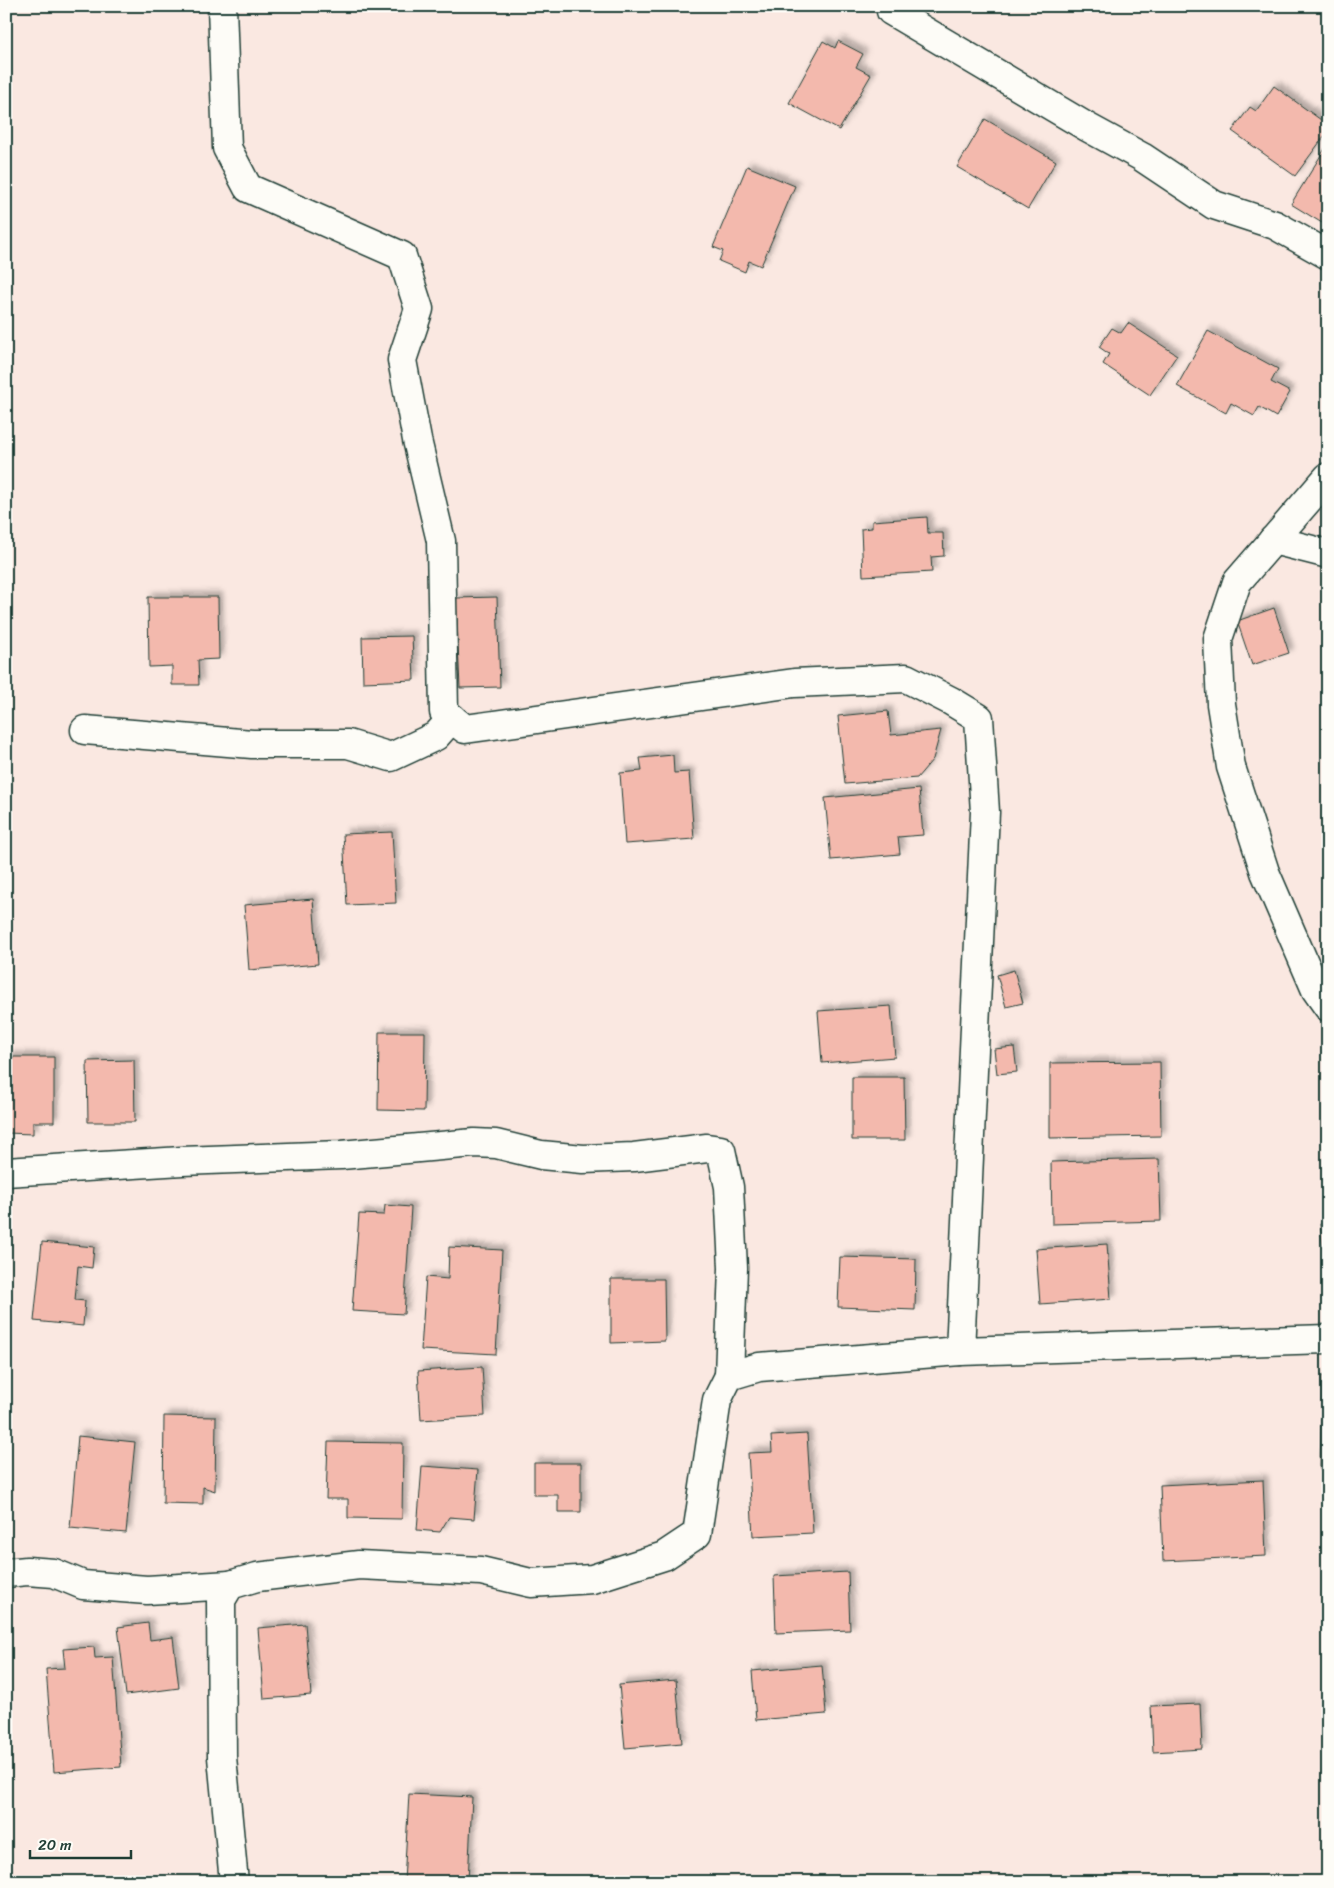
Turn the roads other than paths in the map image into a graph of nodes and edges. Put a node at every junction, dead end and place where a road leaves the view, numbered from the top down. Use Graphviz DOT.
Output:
graph roads {
  1 [pos="222,6"];
  2 [pos="891,11"];
  3 [pos="1328,255"];
  4 [pos="1328,477"];
  5 [pos="1273,540"];
  6 [pos="1328,554"];
  7 [pos="452,718"];
  8 [pos="85,730"];
  9 [pos="1328,1007"];
  10 [pos="6,1172"];
  11 [pos="1328,1339"];
  12 [pos="960,1351"];
  13 [pos="729,1376"];
  14 [pos="6,1573"];
  15 [pos="230,1585"];
  16 [pos="234,1882"];
  1 -- 7 [label="street"];
  2 -- 3 [label="street"];
  4 -- 5 [label="street"];
  5 -- 6 [label="street"];
  5 -- 9 [label="street"];
  7 -- 8 [label="street"];
  7 -- 12 [label="street"];
  10 -- 13 [label="street"];
  11 -- 12 [label="street"];
  12 -- 13 [label="street"];
  13 -- 15 [label="street"];
  14 -- 15 [label="street"];
  15 -- 16 [label="street"];
}
